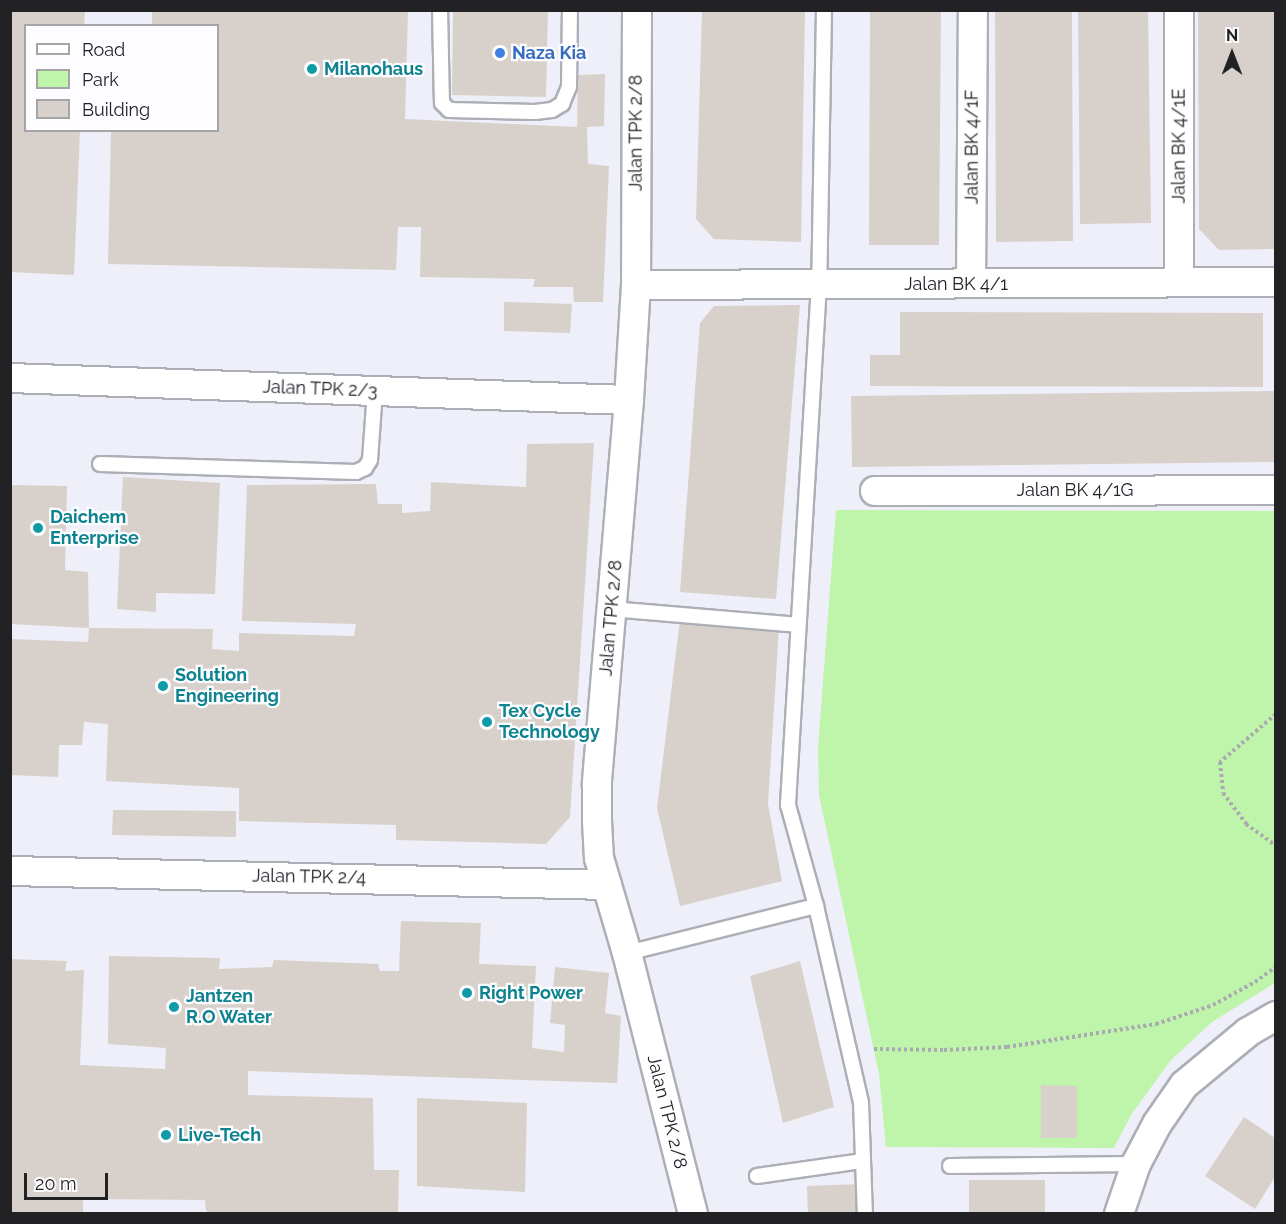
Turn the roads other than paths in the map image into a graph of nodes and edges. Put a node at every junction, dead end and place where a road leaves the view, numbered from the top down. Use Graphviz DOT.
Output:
graph roads {
  1 [pos="440,10"];
  2 [pos="570,10"];
  3 [pos="637,10"];
  4 [pos="824,10"];
  5 [pos="973,10"];
  6 [pos="1179,10"];
  7 [pos="1179,282"];
  8 [pos="1275,282"];
  9 [pos="971,283"];
  10 [pos="819,284"];
  11 [pos="636,285"];
  12 [pos="10,378"];
  13 [pos="375,391"];
  14 [pos="629,400"];
  15 [pos="100,464"];
  16 [pos="1275,490"];
  17 [pos="875,491"];
  18 [pos="612,609"];
  19 [pos="798,625"];
  20 [pos="10,871"];
  21 [pos="607,885"];
  22 [pos="816,906"];
  23 [pos="627,953"];
  24 [pos="1275,1017"];
  25 [pos="863,1161"];
  26 [pos="1136,1164"];
  27 [pos="950,1166"];
  28 [pos="757,1176"];
  29 [pos="693,1214"];
  30 [pos="865,1214"];
  31 [pos="1119,1214"];
  1 -- 2 [label="lane"];
  3 -- 11 [label="street, Jalan TPK 2/8"];
  4 -- 10 [label="lane"];
  5 -- 9 [label="street, Jalan BK 4/1F"];
  6 -- 7 [label="street, Jalan BK 4/1E"];
  7 -- 8 [label="street, Jalan BK 4/1"];
  7 -- 9 [label="street, Jalan BK 4/1"];
  9 -- 10 [label="street, Jalan BK 4/1"];
  10 -- 11 [label="street, Jalan BK 4/1"];
  10 -- 19 [label="lane"];
  11 -- 14 [label="street, Jalan TPK 2/8"];
  12 -- 13 [label="street, Jalan TPK 2/3"];
  13 -- 14 [label="street, Jalan TPK 2/3"];
  13 -- 15 [label="lane"];
  14 -- 18 [label="street, Jalan TPK 2/8"];
  16 -- 17 [label="street, Jalan BK 4/1G"];
  18 -- 19 [label="lane"];
  18 -- 21 [label="street, Jalan TPK 2/8"];
  19 -- 22 [label="lane"];
  20 -- 21 [label="street, Jalan TPK 2/4"];
  21 -- 23 [label="street, Jalan TPK 2/8"];
  22 -- 23 [label="lane"];
  22 -- 25 [label="lane"];
  23 -- 29 [label="street, Jalan TPK 2/8"];
  24 -- 26 [label="street"];
  25 -- 28 [label="lane"];
  25 -- 30 [label="lane"];
  26 -- 27 [label="lane"];
  26 -- 31 [label="street"];
}
